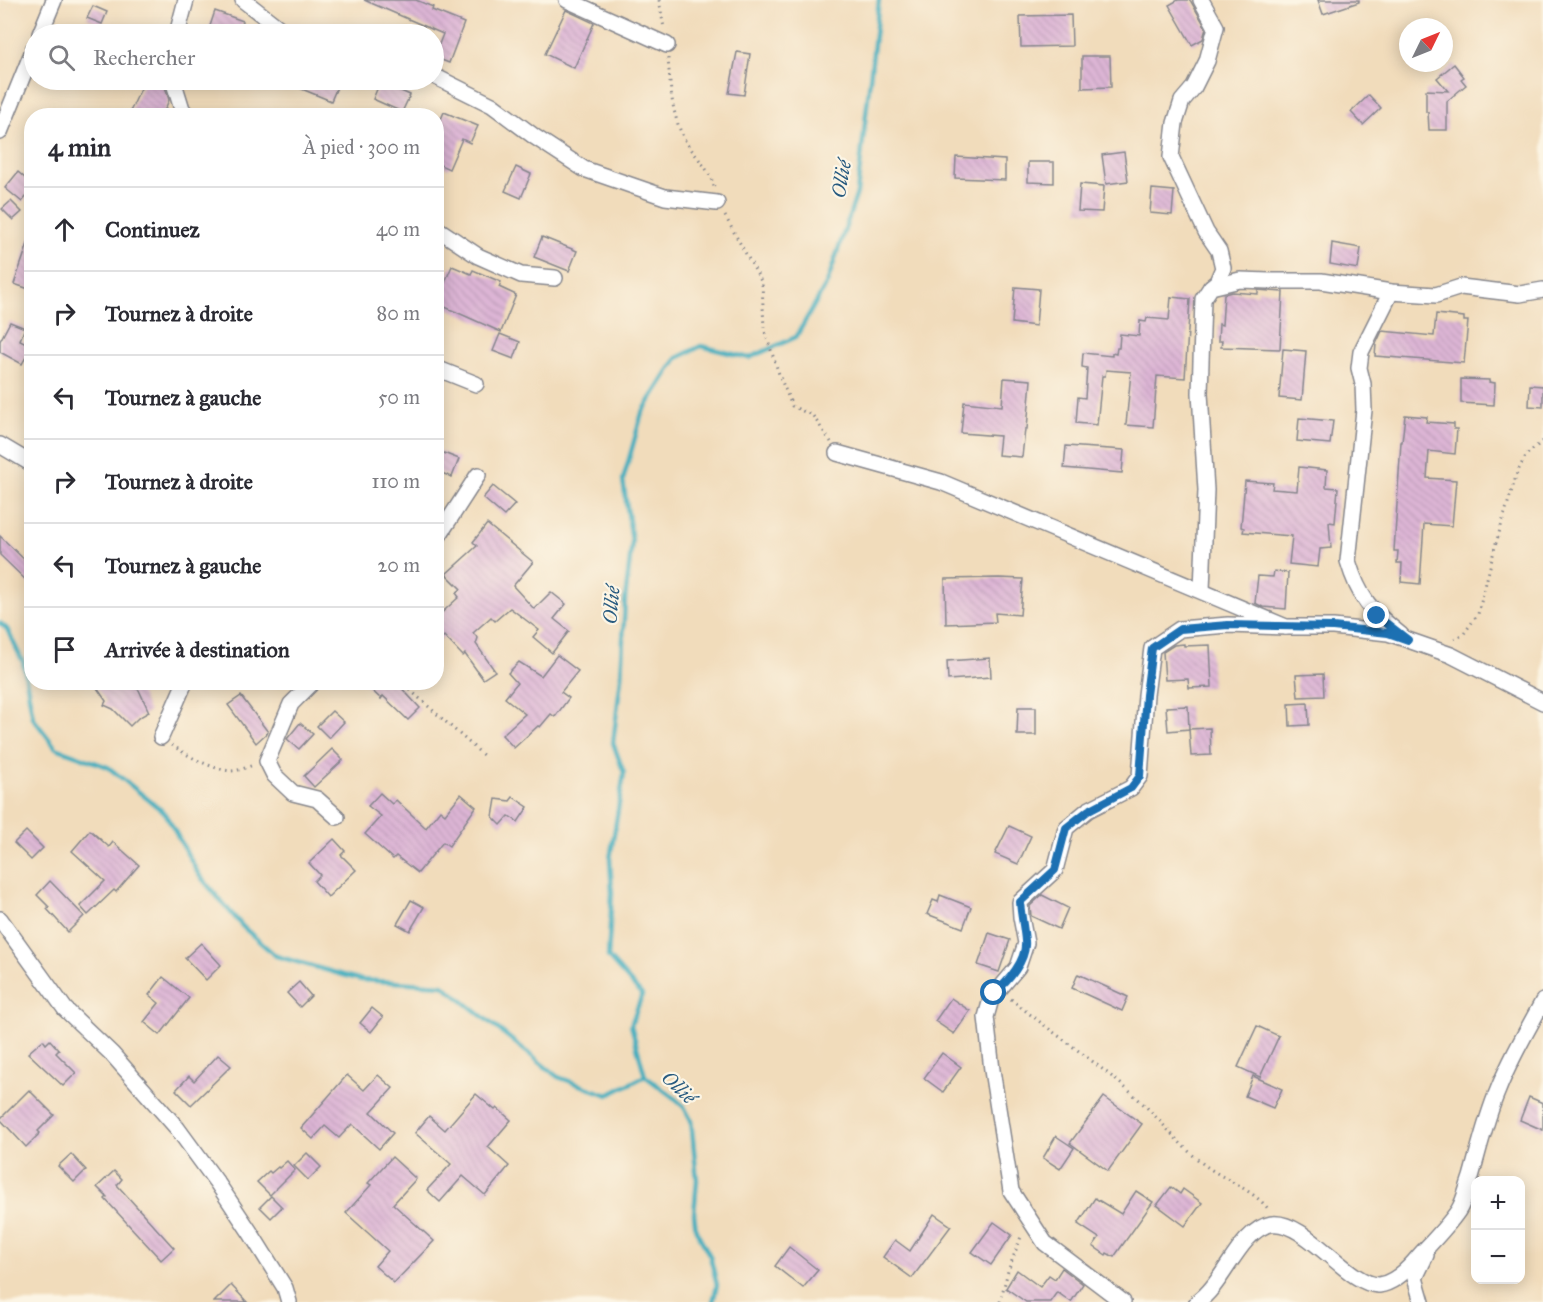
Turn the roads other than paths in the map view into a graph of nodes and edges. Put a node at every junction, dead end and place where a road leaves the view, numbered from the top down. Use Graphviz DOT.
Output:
graph roads {
  1 [pos="54,0"];
  2 [pos="186,0"];
  3 [pos="243,0"];
  4 [pos="567,0"];
  5 [pos="1202,0"];
  6 [pos="44,24"];
  7 [pos="180,24"];
  8 [pos="274,24"];
  9 [pos="667,45"];
  10 [pos="24,73"];
  11 [pos="444,81"];
  12 [pos="176,90"];
  13 [pos="182,108"];
  14 [pos="0,132"];
  15 [pos="717,202"];
  16 [pos="444,233"];
  17 [pos="555,278"];
  18 [pos="1211,287"];
  19 [pos="1543,290"];
  20 [pos="1391,292"];
  21 [pos="444,371"];
  22 [pos="476,384"];
  23 [pos="0,445"];
  24 [pos="837,453"];
  25 [pos="24,459"];
  26 [pos="478,475"];
  27 [pos="444,516"];
  28 [pos="1202,590"];
  29 [pos="1286,627"];
  30 [pos="1408,640"];
  31 [pos="181,690"];
  32 [pos="305,690"];
  33 [pos="1543,702"];
  34 [pos="161,737"];
  35 [pos="336,817"];
  36 [pos="0,919"];
  37 [pos="1543,1001"];
  38 [pos="1432,1242"];
  39 [pos="289,1302"];
  40 [pos="1123,1302"];
  41 [pos="1197,1302"];
  42 [pos="1422,1302"];
  1 -- 6 [label="street"];
  2 -- 7 [label="street"];
  3 -- 8 [label="street"];
  4 -- 9 [label="street"];
  5 -- 18 [label="street"];
  10 -- 14 [label="street"];
  11 -- 15 [label="street"];
  12 -- 13 [label="street"];
  16 -- 17 [label="street"];
  18 -- 20 [label="street"];
  18 -- 28 [label="street"];
  19 -- 20 [label="street"];
  20 -- 30 [label="street"];
  21 -- 22 [label="street"];
  23 -- 25 [label="street"];
  24 -- 28 [label="street"];
  26 -- 27 [label="street"];
  28 -- 29 [label="street"];
  29 -- 30 [label="street"];
  29 -- 40 [label="street"];
  30 -- 33 [label="street"];
  31 -- 34 [label="street"];
  32 -- 35 [label="street"];
  36 -- 39 [label="street"];
  37 -- 38 [label="street"];
  38 -- 41 [label="street"];
  38 -- 42 [label="street"];
}
